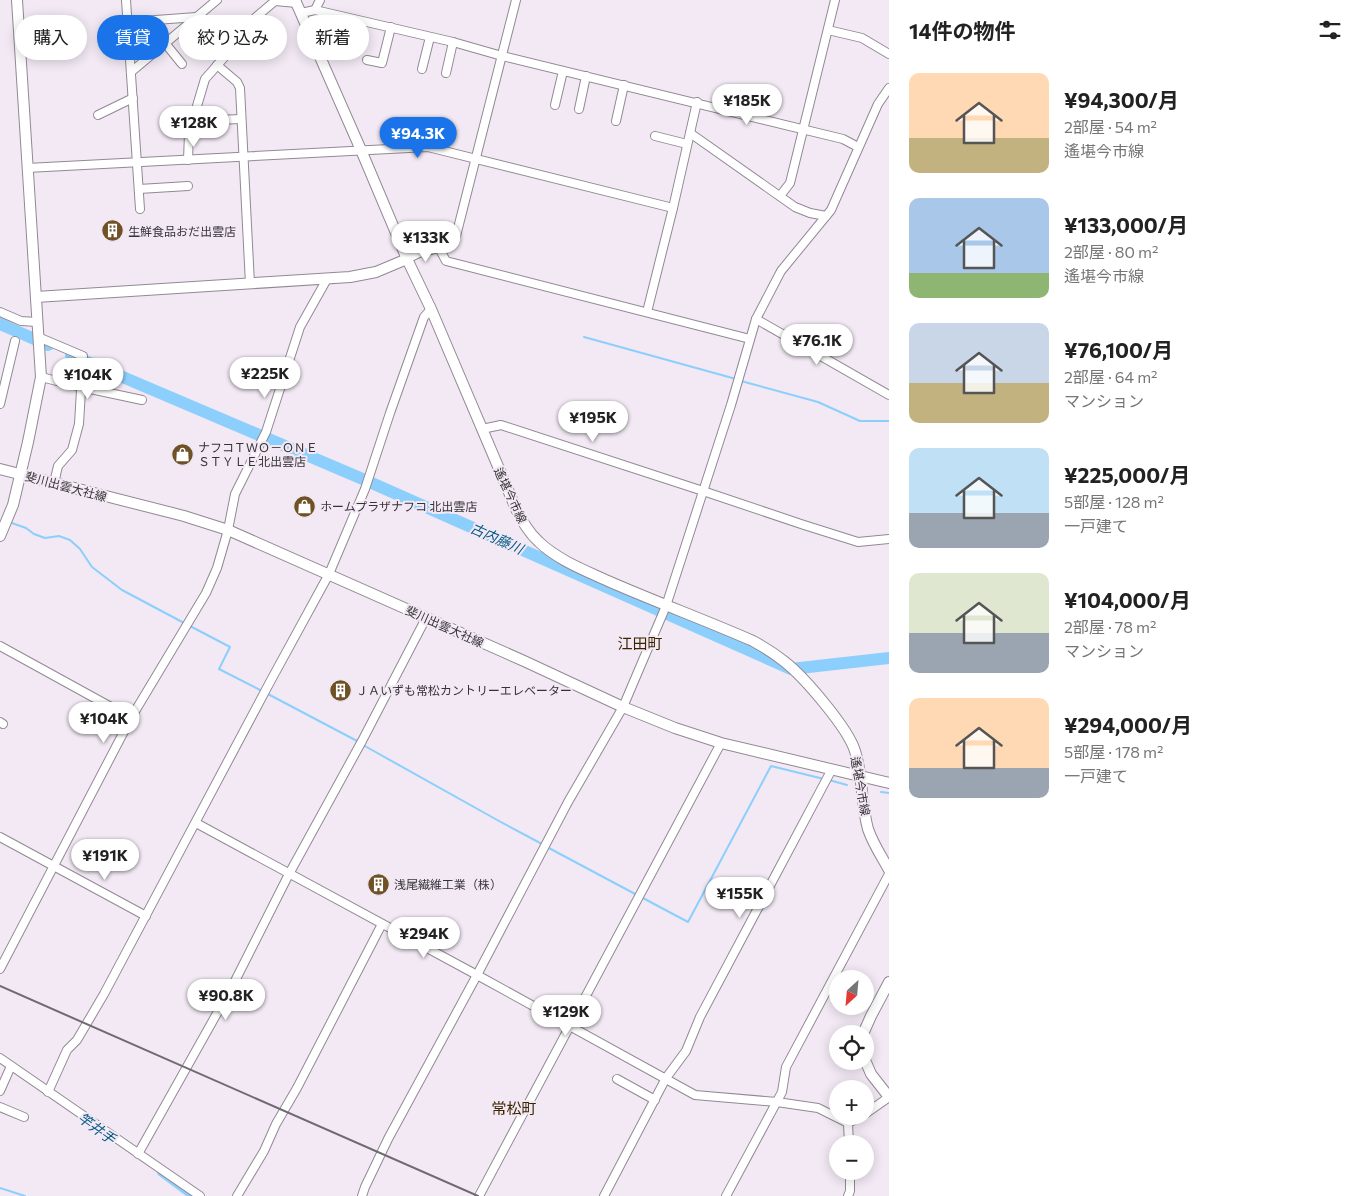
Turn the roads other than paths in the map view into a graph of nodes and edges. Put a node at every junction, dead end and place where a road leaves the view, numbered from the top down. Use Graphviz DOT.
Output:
graph roads {
  1 [pos="17,0"];
  2 [pos="126,0"];
  3 [pos="217,0"];
  4 [pos="320,0"];
  5 [pos="516,0"];
  6 [pos="835,0"];
  7 [pos="298,5"];
  8 [pos="315,10"];
  9 [pos="127,15"];
  10 [pos="199,15"];
  11 [pos="391,27"];
  12 [pos="828,30"];
  13 [pos="179,32"];
  14 [pos="430,37"];
  15 [pos="169,40"];
  16 [pos="452,42"];
  17 [pos="169,47"];
  18 [pos="889,54"];
  19 [pos="502,56"];
  20 [pos="130,60"];
  21 [pos="145,60"];
  22 [pos="367,60"];
  23 [pos="182,64"];
  24 [pos="217,65"];
  25 [pos="422,69"];
  26 [pos="563,70"];
  27 [pos="131,72"];
  28 [pos="446,73"];
  29 [pos="586,76"];
  30 [pos="624,85"];
  31 [pos="889,88"];
  32 [pos="133,98"];
  33 [pos="697,102"];
  34 [pos="555,105"];
  35 [pos="579,109"];
  36 [pos="98,115"];
  37 [pos="241,119"];
  38 [pos="192,121"];
  39 [pos="616,121"];
  40 [pos="802,129"];
  41 [pos="690,133"];
  42 [pos="655,136"];
  43 [pos="688,144"];
  44 [pos="858,147"];
  45 [pos="362,150"];
  46 [pos="243,156"];
  47 [pos="476,158"];
  48 [pos="188,160"];
  49 [pos="137,163"];
  50 [pos="27,168"];
  51 [pos="188,186"];
  52 [pos="138,189"];
  53 [pos="780,196"];
  54 [pos="673,208"];
  55 [pos="140,209"];
  56 [pos="826,216"];
  57 [pos="439,248"];
  58 [pos="406,259"];
  59 [pos="328,279"];
  60 [pos="250,284"];
  61 [pos="36,297"];
  62 [pos="431,309"];
  63 [pos="0,312"];
  64 [pos="647,312"];
  65 [pos="756,319"];
  66 [pos="37,322"];
  67 [pos="38,337"];
  68 [pos="750,338"];
  69 [pos="15,341"];
  70 [pos="41,377"];
  71 [pos="81,387"];
  72 [pos="889,395"];
  73 [pos="142,400"];
  74 [pos="0,404"];
  75 [pos="482,429"];
  76 [pos="0,469"];
  77 [pos="20,474"];
  78 [pos="54,483"];
  79 [pos="703,490"];
  80 [pos="228,530"];
  81 [pos="0,536"];
  82 [pos="889,539"];
  83 [pos="329,574"];
  84 [pos="666,606"];
  85 [pos="426,618"];
  86 [pos="0,646"];
  87 [pos="623,706"];
  88 [pos="131,718"];
  89 [pos="722,743"];
  90 [pos="832,769"];
  91 [pos="861,777"];
  92 [pos="889,783"];
  93 [pos="196,823"];
  94 [pos="0,836"];
  95 [pos="53,865"];
  96 [pos="889,870"];
  97 [pos="289,874"];
  98 [pos="889,874"];
  99 [pos="146,916"];
  100 [pos="382,924"];
  101 [pos="0,969"];
  102 [pos="477,975"];
  103 [pos="889,982"];
  104 [pos="868,1025"];
  105 [pos="570,1026"];
  106 [pos="0,1058"];
  107 [pos="11,1066"];
  108 [pos="869,1070"];
  109 [pos="666,1078"];
  110 [pos="617,1079"];
  111 [pos="0,1091"];
  112 [pos="48,1092"];
  113 [pos="889,1097"];
  114 [pos="655,1100"];
  115 [pos="777,1102"];
  116 [pos="0,1107"];
  117 [pos="874,1108"];
  118 [pos="829,1114"];
  119 [pos="24,1117"];
  120 [pos="138,1154"];
  121 [pos="850,1180"];
  122 [pos="200,1196"];
  123 [pos="238,1196"];
  124 [pos="362,1196"];
  125 [pos="479,1196"];
  126 [pos="604,1196"];
  127 [pos="726,1196"];
  128 [pos="848,1196"];
  1 -- 50 [label="main road"];
  2 -- 9 [label="street"];
  3 -- 10 [label="street"];
  4 -- 8 [label="street"];
  5 -- 19 [label="street"];
  6 -- 12 [label="street"];
  7 -- 8 [label="street"];
  7 -- 24 [label="street"];
  7 -- 45 [label="main road, 遙堪今市線"];
  8 -- 11 [label="street"];
  11 -- 14 [label="street"];
  11 -- 22 [label="street"];
  12 -- 18 [label="street"];
  12 -- 40 [label="street"];
  13 -- 15 [label="street"];
  14 -- 16 [label="street"];
  14 -- 25 [label="street"];
  16 -- 19 [label="street"];
  16 -- 28 [label="street"];
  17 -- 23 [label="street"];
  19 -- 26 [label="street"];
  19 -- 47 [label="street"];
  20 -- 27 [label="street"];
  21 -- 27 [label="street"];
  24 -- 37 [label="street"];
  24 -- 38 [label="street"];
  26 -- 29 [label="street"];
  26 -- 34 [label="street"];
  27 -- 32 [label="street"];
  29 -- 30 [label="street"];
  29 -- 35 [label="street"];
  30 -- 33 [label="street"];
  30 -- 39 [label="street"];
  31 -- 44 [label="street"];
  32 -- 36 [label="street"];
  32 -- 49 [label="street"];
  33 -- 40 [label="street"];
  33 -- 41 [label="street"];
  37 -- 38 [label="street"];
  37 -- 46 [label="street"];
  38 -- 48 [label="street"];
  40 -- 44 [label="street"];
  40 -- 53 [label="street"];
  41 -- 43 [label="street"];
  41 -- 53 [label="street"];
  42 -- 43 [label="street"];
  43 -- 54 [label="street"];
  44 -- 56 [label="street"];
  45 -- 46 [label="street"];
  45 -- 47 [label="street"];
  45 -- 58 [label="main road, 遙堪今市線"];
  46 -- 48 [label="street"];
  46 -- 60 [label="street"];
  47 -- 54 [label="street"];
  47 -- 57 [label="street"];
  48 -- 49 [label="street"];
  49 -- 50 [label="street"];
  49 -- 52 [label="street"];
  50 -- 61 [label="main road"];
  51 -- 52 [label="street"];
  52 -- 55 [label="street"];
  53 -- 56 [label="street"];
  54 -- 64 [label="street"];
  56 -- 65 [label="street"];
  57 -- 58 [label="street"];
  57 -- 64 [label="street"];
  58 -- 59 [label="main road"];
  58 -- 62 [label="main road, 遙堪今市線"];
  59 -- 60 [label="main road"];
  59 -- 80 [label="street"];
  60 -- 61 [label="main road"];
  61 -- 66 [label="main road"];
  62 -- 75 [label="main road, 遙堪今市線"];
  62 -- 83 [label="street"];
  63 -- 66 [label="street"];
  64 -- 68 [label="street"];
  65 -- 68 [label="street"];
  65 -- 72 [label="street"];
  66 -- 67 [label="main road"];
  67 -- 70 [label="main road"];
  67 -- 71 [label="street"];
  68 -- 79 [label="street"];
  69 -- 74 [label="street"];
  70 -- 71 [label="street"];
  70 -- 77 [label="main road"];
  71 -- 73 [label="street"];
  71 -- 78 [label="street"];
  75 -- 79 [label="street"];
  75 -- 84 [label="main road, 遙堪今市線"];
  76 -- 77 [label="main road, 斐川出雲大社線"];
  77 -- 78 [label="main road, 斐川出雲大社線"];
  77 -- 81 [label="main road"];
  78 -- 80 [label="main road, 斐川出雲大社線"];
  79 -- 82 [label="street"];
  79 -- 84 [label="street"];
  80 -- 83 [label="main road, 斐川出雲大社線"];
  80 -- 88 [label="street"];
  83 -- 85 [label="main road, 斐川出雲大社線"];
  83 -- 93 [label="street"];
  84 -- 87 [label="street"];
  84 -- 91 [label="main road, 遙堪今市線"];
  85 -- 87 [label="main road, 斐川出雲大社線"];
  85 -- 97 [label="street"];
  86 -- 88 [label="street"];
  87 -- 89 [label="main road, 斐川出雲大社線"];
  87 -- 102 [label="street"];
  88 -- 95 [label="street"];
  89 -- 90 [label="main road, 斐川出雲大社線"];
  89 -- 105 [label="street"];
  90 -- 91 [label="main road, 斐川出雲大社線"];
  90 -- 109 [label="street"];
  91 -- 92 [label="main road, 斐川出雲大社線"];
  91 -- 96 [label="main road, 遙堪今市線"];
  93 -- 97 [label="street"];
  93 -- 99 [label="street"];
  94 -- 95 [label="street"];
  95 -- 99 [label="street"];
  95 -- 101 [label="street"];
  97 -- 100 [label="street"];
  97 -- 120 [label="street"];
  98 -- 115 [label="street"];
  99 -- 112 [label="street"];
  100 -- 102 [label="street"];
  100 -- 123 [label="street"];
  102 -- 105 [label="street"];
  102 -- 124 [label="street"];
  103 -- 104 [label="main road"];
  105 -- 109 [label="street"];
  105 -- 125 [label="street"];
  106 -- 107 [label="street"];
  107 -- 111 [label="street"];
  107 -- 112 [label="street"];
  108 -- 113 [label="main road"];
  109 -- 114 [label="street"];
  109 -- 115 [label="street"];
  110 -- 114 [label="street"];
  112 -- 120 [label="street"];
  113 -- 117 [label="street"];
  114 -- 126 [label="street"];
  115 -- 118 [label="street"];
  115 -- 127 [label="street"];
  116 -- 119 [label="street"];
  120 -- 122 [label="street"];
  121 -- 128 [label="street"];
}
